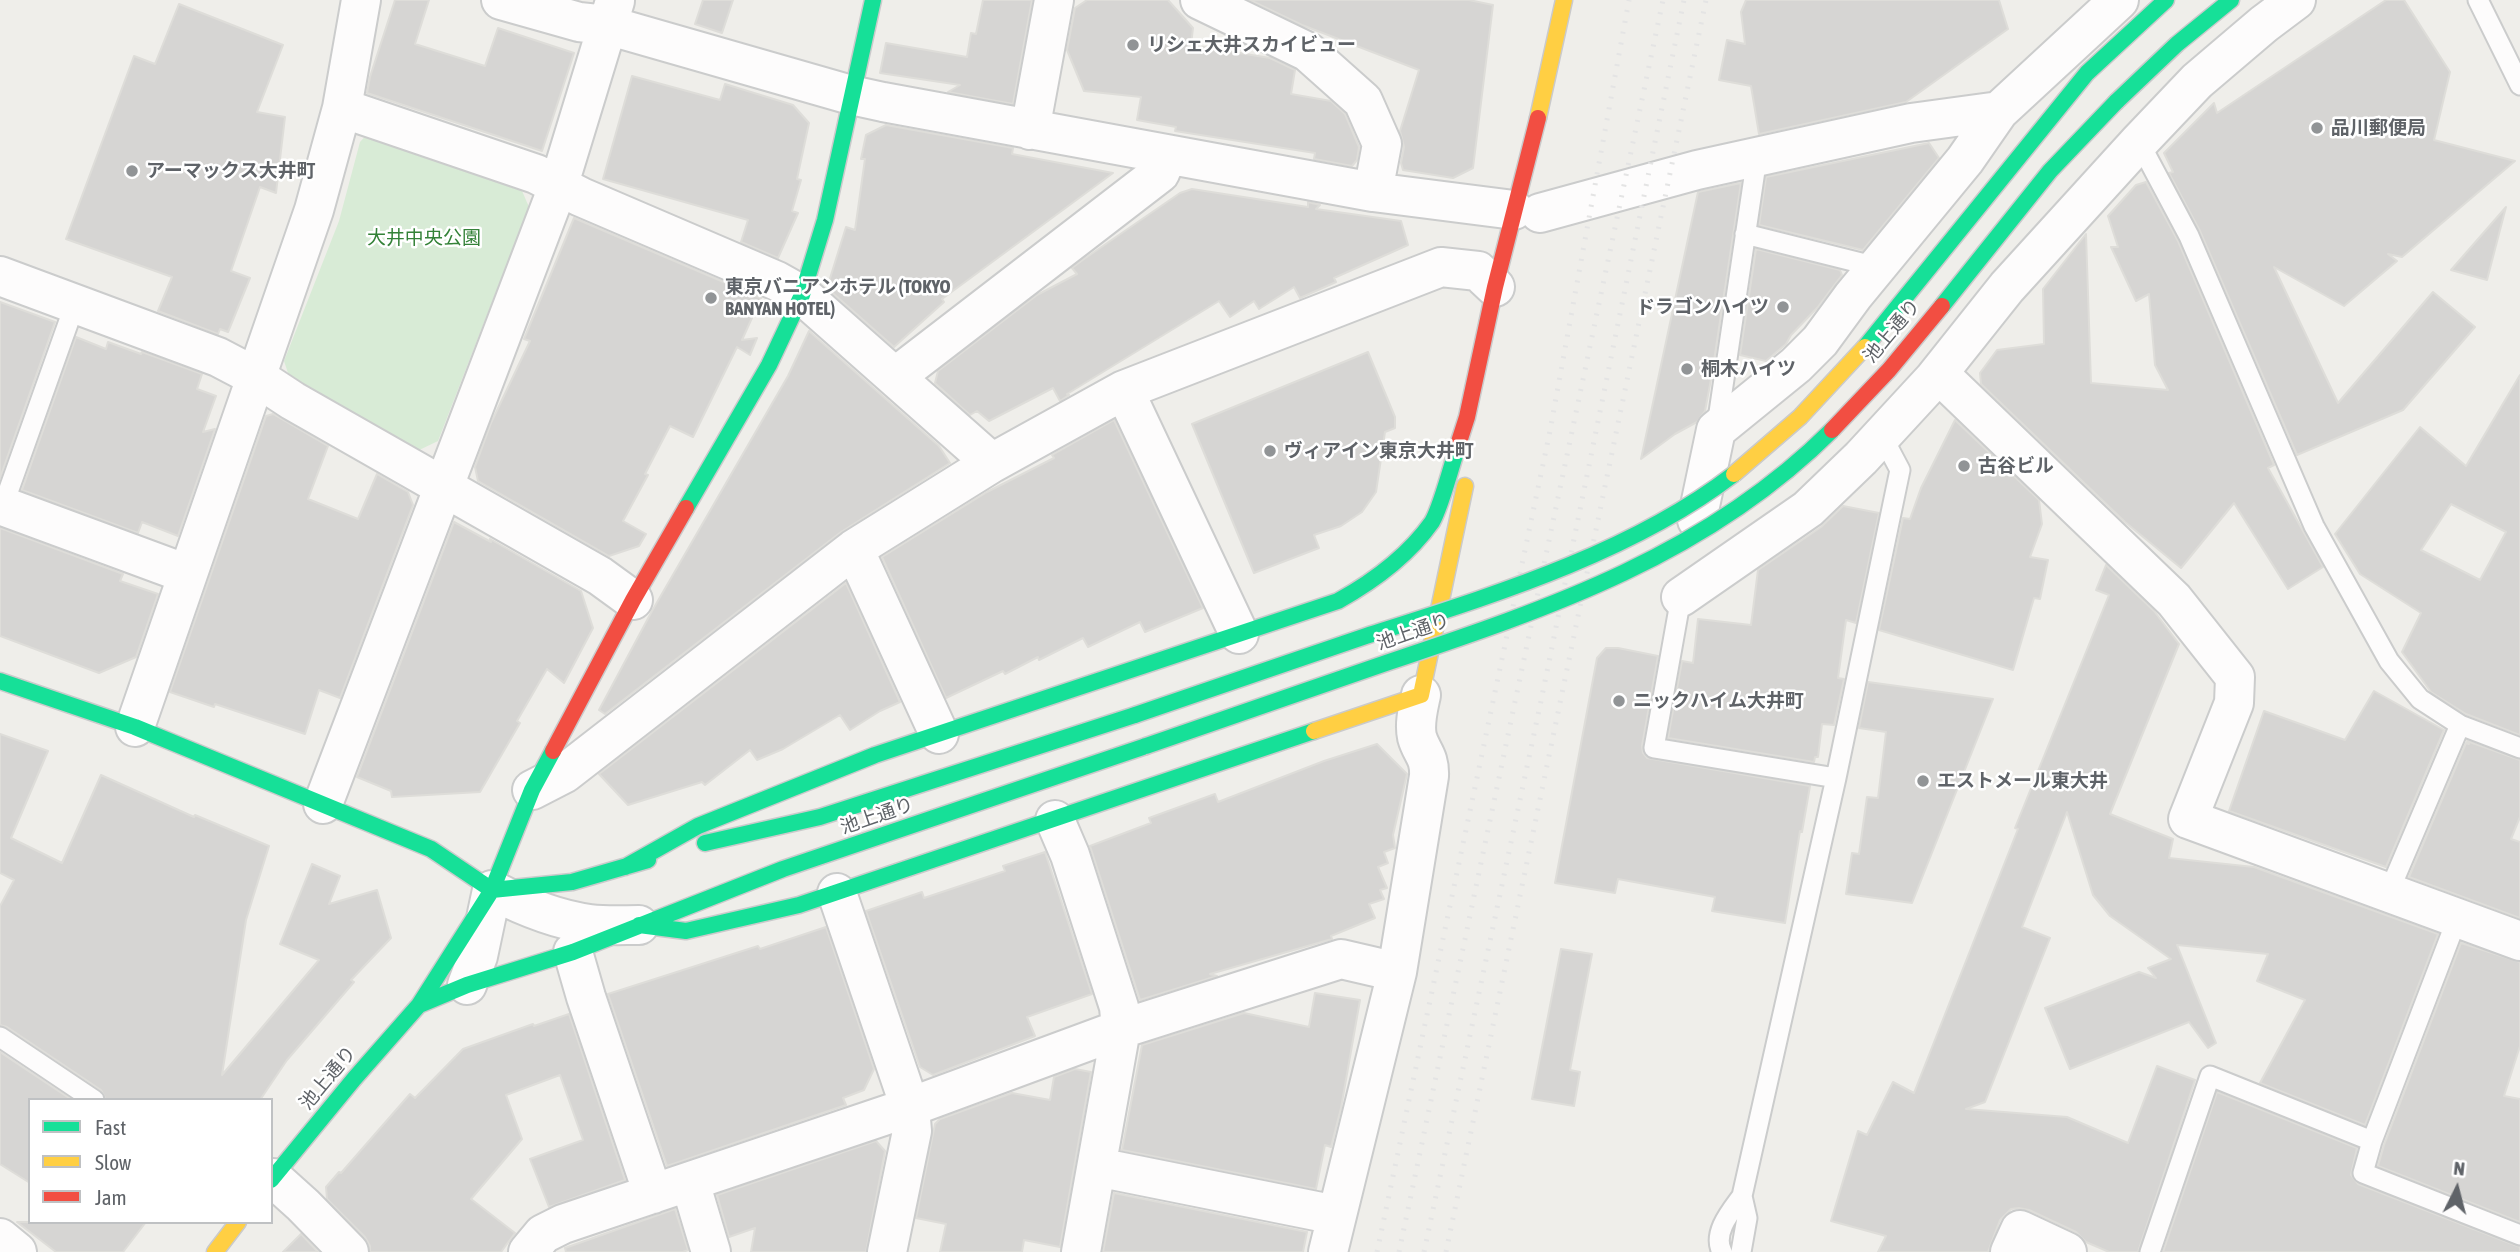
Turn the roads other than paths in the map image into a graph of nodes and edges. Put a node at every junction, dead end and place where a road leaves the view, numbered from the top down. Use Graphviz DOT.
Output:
graph roads {
  1 [pos="361,0"];
  2 [pos="501,0"];
  3 [pos="873,0"];
  4 [pos="1054,0"];
  5 [pos="1200,0"];
  6 [pos="1564,0"];
  7 [pos="2166,0"];
  8 [pos="2231,0"];
  9 [pos="2296,0"];
  10 [pos="2478,0"];
  11 [pos="2105,4"];
  12 [pos="611,13"];
  13 [pos="2520,85"];
  14 [pos="851,94"];
  15 [pos="342,108"];
  16 [pos="1999,111"];
  17 [pos="1030,130"];
  18 [pos="2139,142"];
  19 [pos="1167,156"];
  20 [pos="1756,157"];
  21 [pos="559,184"];
  22 [pos="1373,192"];
  23 [pos="1527,211"];
  24 [pos="1745,234"];
  25 [pos="1878,267"];
  26 [pos="0,276"];
  27 [pos="1496,287"];
  28 [pos="802,295"];
  29 [pos="75,304"];
  30 [pos="1820,341"];
  31 [pos="1938,374"];
  32 [pos="258,377"];
  33 [pos="895,377"];
  34 [pos="1125,390"];
  35 [pos="1467,417"];
  36 [pos="1716,430"];
  37 [pos="1881,434"];
  38 [pos="992,463"];
  39 [pos="442,486"];
  40 [pos="1,506"];
  41 [pos="854,549"];
  42 [pos="187,574"];
  43 [pos="1681,597"];
  44 [pos="632,600"];
  45 [pos="1338,601"];
  46 [pos="1366,608"];
  47 [pos="1381,618"];
  48 [pos="1239,634"];
  49 [pos="0,681"];
  50 [pos="1406,684"];
  51 [pos="1375,711"];
  52 [pos="2460,725"];
  53 [pos="135,727"];
  54 [pos="939,734"];
  55 [pos="2520,748"];
  56 [pos="1836,778"];
  57 [pos="532,790"];
  58 [pos="323,804"];
  59 [pos="1055,820"];
  60 [pos="625,867"];
  61 [pos="492,890"];
  62 [pos="837,893"];
  63 [pos="2388,894"];
  64 [pos="2456,919"];
  65 [pos="639,925"];
  66 [pos="2520,942"];
  67 [pos="573,952"];
  68 [pos="1397,972"];
  69 [pos="467,985"];
  70 [pos="419,1005"];
  71 [pos="1121,1029"];
  72 [pos="0,1037"];
  73 [pos="91,1098"];
  74 [pos="910,1107"];
  75 [pos="2372,1141"];
  76 [pos="1097,1167"];
  77 [pos="273,1178"];
  78 [pos="273,1180"];
  79 [pos="690,1182"];
  80 [pos="653,1194"];
  81 [pos="1742,1196"];
  82 [pos="1336,1215"];
  83 [pos="236,1224"];
  84 [pos="2520,1235"];
  85 [pos="0,1238"];
  86 [pos="17,1252"];
  87 [pos="215,1252"];
  88 [pos="349,1252"];
  89 [pos="528,1252"];
  90 [pos="711,1252"];
  91 [pos="887,1252"];
  92 [pos="1081,1252"];
  93 [pos="1328,1252"];
  94 [pos="1722,1252"];
  95 [pos="1741,1252"];
  96 [pos="2010,1252"];
  97 [pos="2067,1252"];
  98 [pos="2150,1252"];
  1 -- 15 [label="street"];
  2 -- 12 [label="street"];
  3 -- 14 [label="main road"];
  4 -- 17 [label="street"];
  5 -- 22 [label="street"];
  6 -- 23 [label="main road"];
  7 -- 60 [label="main road, 池上通り, bridge"];
  8 -- 65 [label="main road, 池上通り, bridge"];
  9 -- 18 [label="street"];
  10 -- 13 [label="lane"];
  11 -- 16 [label="street"];
  12 -- 14 [label="street"];
  12 -- 21 [label="street"];
  14 -- 17 [label="street"];
  14 -- 28 [label="main road"];
  15 -- 21 [label="street"];
  15 -- 32 [label="street"];
  16 -- 20 [label="street"];
  16 -- 25 [label="street"];
  17 -- 19 [label="street"];
  18 -- 31 [label="street"];
  18 -- 52 [label="lane"];
  19 -- 22 [label="street"];
  19 -- 33 [label="street"];
  20 -- 23 [label="street"];
  20 -- 24 [label="lane"];
  21 -- 28 [label="street"];
  21 -- 39 [label="street"];
  22 -- 23 [label="street"];
  23 -- 27 [label="main road"];
  24 -- 25 [label="lane"];
  24 -- 36 [label="lane"];
  25 -- 30 [label="street"];
  26 -- 29 [label="street"];
  27 -- 34 [label="street"];
  27 -- 35 [label="main road"];
  28 -- 33 [label="street"];
  28 -- 44 [label="main road"];
  29 -- 32 [label="street"];
  29 -- 40 [label="lane"];
  30 -- 36 [label="street"];
  30 -- 37 [label="street"];
  31 -- 37 [label="street"];
  31 -- 63 [label="street"];
  32 -- 39 [label="street"];
  32 -- 42 [label="street"];
  33 -- 38 [label="street"];
  34 -- 38 [label="street"];
  34 -- 48 [label="street"];
  35 -- 45 [label="main road"];
  35 -- 50 [label="main road"];
  36 -- 43 [label="street"];
  37 -- 43 [label="street"];
  37 -- 56 [label="lane"];
  38 -- 41 [label="street"];
  39 -- 44 [label="street"];
  39 -- 58 [label="street"];
  40 -- 42 [label="street"];
  41 -- 54 [label="street"];
  41 -- 57 [label="street"];
  42 -- 53 [label="street"];
  43 -- 56 [label="lane"];
  44 -- 57 [label="main road"];
  45 -- 46 [label="main road"];
  45 -- 48 [label="main road"];
  47 -- 50 [label="main road"];
  48 -- 54 [label="main road"];
  49 -- 53 [label="main road"];
  50 -- 51 [label="main road"];
  50 -- 51 [label="main road"];
  50 -- 68 [label="street"];
  51 -- 59 [label="main road"];
  52 -- 55 [label="lane"];
  52 -- 63 [label="lane"];
  53 -- 58 [label="main road"];
  54 -- 60 [label="main road"];
  56 -- 81 [label="lane"];
  57 -- 61 [label="main road"];
  58 -- 61 [label="main road"];
  59 -- 62 [label="main road"];
  59 -- 71 [label="street"];
  60 -- 61 [label="main road, 池上通り"];
  61 -- 65 [label="street"];
  61 -- 69 [label="street"];
  61 -- 70 [label="main road, 池上通り"];
  62 -- 65 [label="main road"];
  62 -- 74 [label="street"];
  63 -- 64 [label="street"];
  64 -- 66 [label="street"];
  64 -- 75 [label="lane"];
  65 -- 67 [label="main road, 池上通り"];
  67 -- 69 [label="main road, 池上通り"];
  67 -- 80 [label="street"];
  68 -- 71 [label="street"];
  68 -- 82 [label="street"];
  69 -- 70 [label="main road, 池上通り"];
  70 -- 77 [label="main road, 池上通り"];
  71 -- 74 [label="street"];
  71 -- 76 [label="street"];
  72 -- 73 [label="lane"];
  74 -- 79 [label="street"];
  74 -- 91 [label="street"];
  75 -- 84 [label="lane"];
  75 -- 98 [label="lane"];
  76 -- 82 [label="street"];
  76 -- 92 [label="street"];
  78 -- 88 [label="street"];
  79 -- 80 [label="street"];
  79 -- 90 [label="street"];
  80 -- 89 [label="street"];
  81 -- 94 [label="lane"];
  81 -- 95 [label="lane"];
  82 -- 93 [label="street"];
  83 -- 87 [label="main road"];
  85 -- 86 [label="street"];
  96 -- 97 [label="street"];
}
